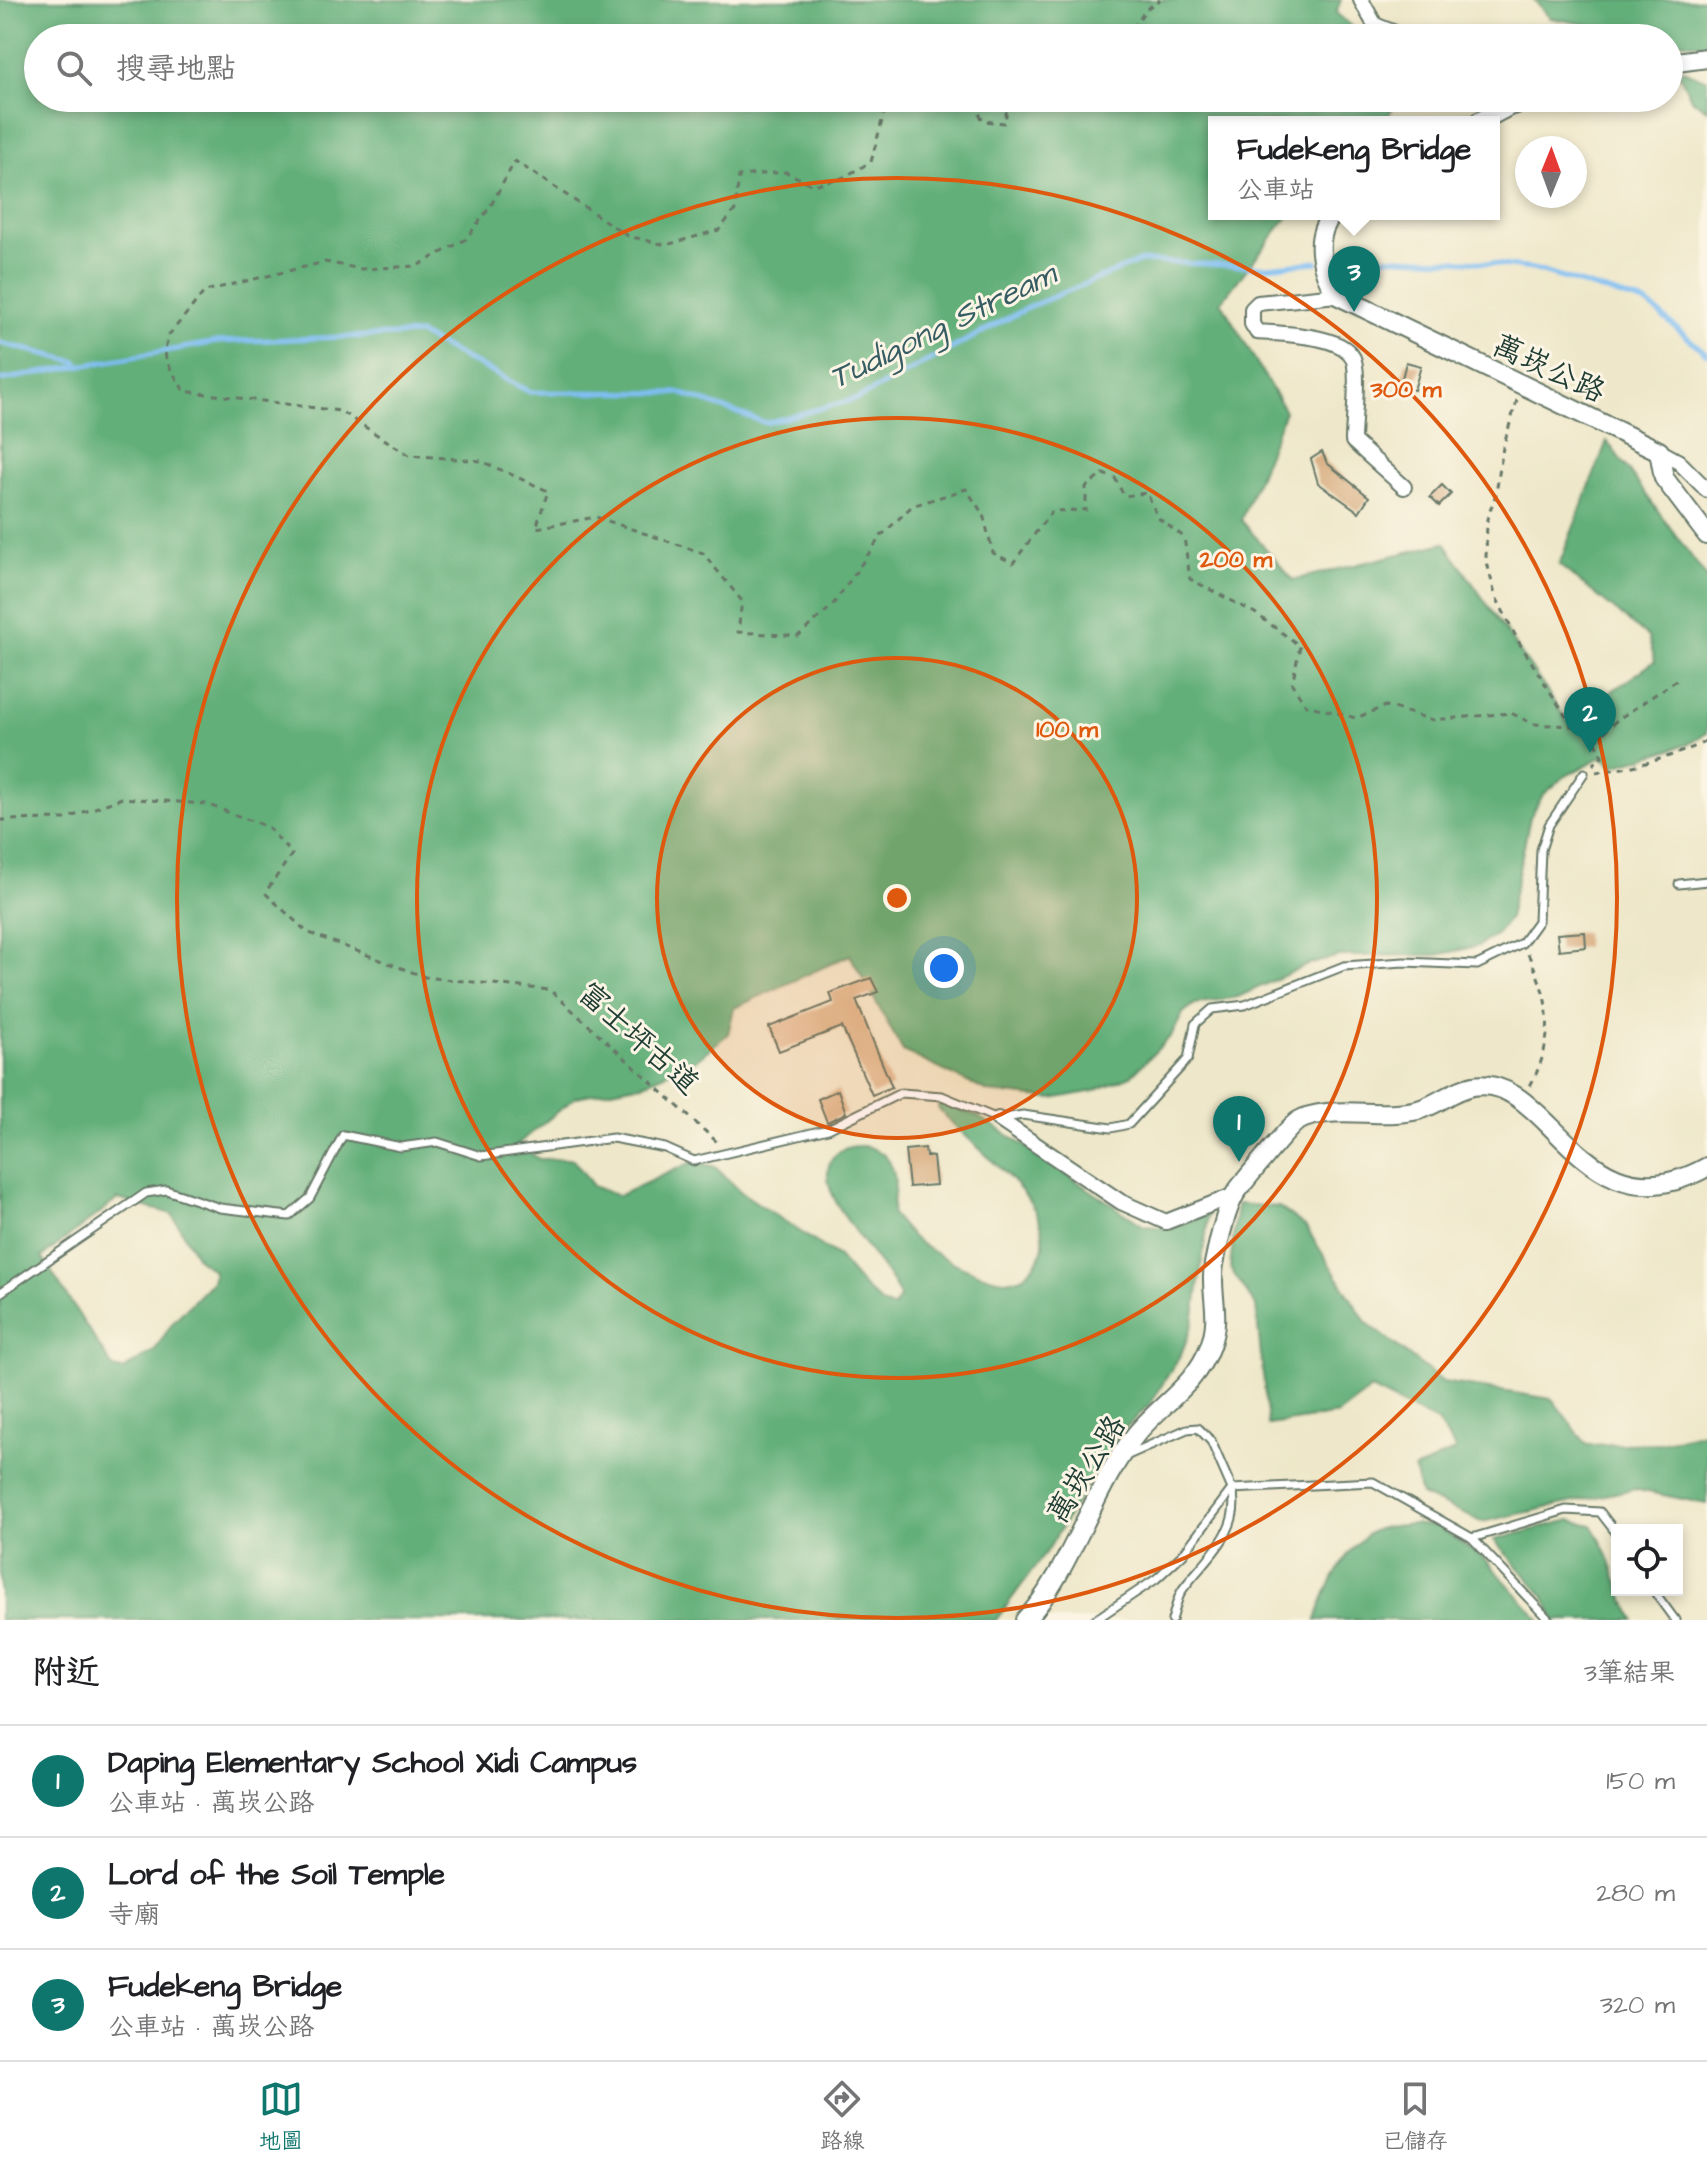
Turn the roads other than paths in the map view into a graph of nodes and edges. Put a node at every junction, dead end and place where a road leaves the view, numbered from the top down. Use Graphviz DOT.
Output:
graph roads {
  1 [pos="1361,0"];
  2 [pos="1374,24"];
  3 [pos="1707,58"];
  4 [pos="1683,61"];
  5 [pos="1329,220"];
  6 [pos="1334,290"];
  7 [pos="1659,451"];
  8 [pos="1404,487"];
  9 [pos="1707,490"];
  10 [pos="1707,535"];
  11 [pos="1584,773"];
  12 [pos="1707,881"];
  13 [pos="1679,884"];
  14 [pos="998,1119"];
  15 [pos="1707,1167"];
  16 [pos="1235,1195"];
  17 [pos="0,1293"];
  18 [pos="1119,1459"];
  19 [pos="1232,1489"];
  20 [pos="1611,1526"];
  21 [pos="1472,1538"];
  22 [pos="1657,1596"];
  23 [pos="1025,1620"];
  24 [pos="1095,1620"];
  25 [pos="1172,1620"];
  26 [pos="1549,1620"];
  27 [pos="1675,1620"];
  1 -- 2 [label="street"];
  3 -- 4 [label="street"];
  5 -- 6 [label="street"];
  6 -- 7 [label="street, 萬崁公路"];
  6 -- 8 [label="street"];
  7 -- 9 [label="street"];
  7 -- 10 [label="street"];
  11 -- 14 [label="lane"];
  12 -- 13 [label="lane"];
  14 -- 16 [label="street"];
  14 -- 17 [label="lane"];
  15 -- 16 [label="street, 萬崁公路"];
  16 -- 18 [label="street, 萬崁公路"];
  18 -- 19 [label="lane"];
  18 -- 23 [label="street, 萬崁公路"];
  19 -- 21 [label="lane"];
  19 -- 24 [label="lane"];
  19 -- 25 [label="lane"];
  20 -- 21 [label="lane"];
  21 -- 26 [label="lane"];
  22 -- 27 [label="lane"];
}
